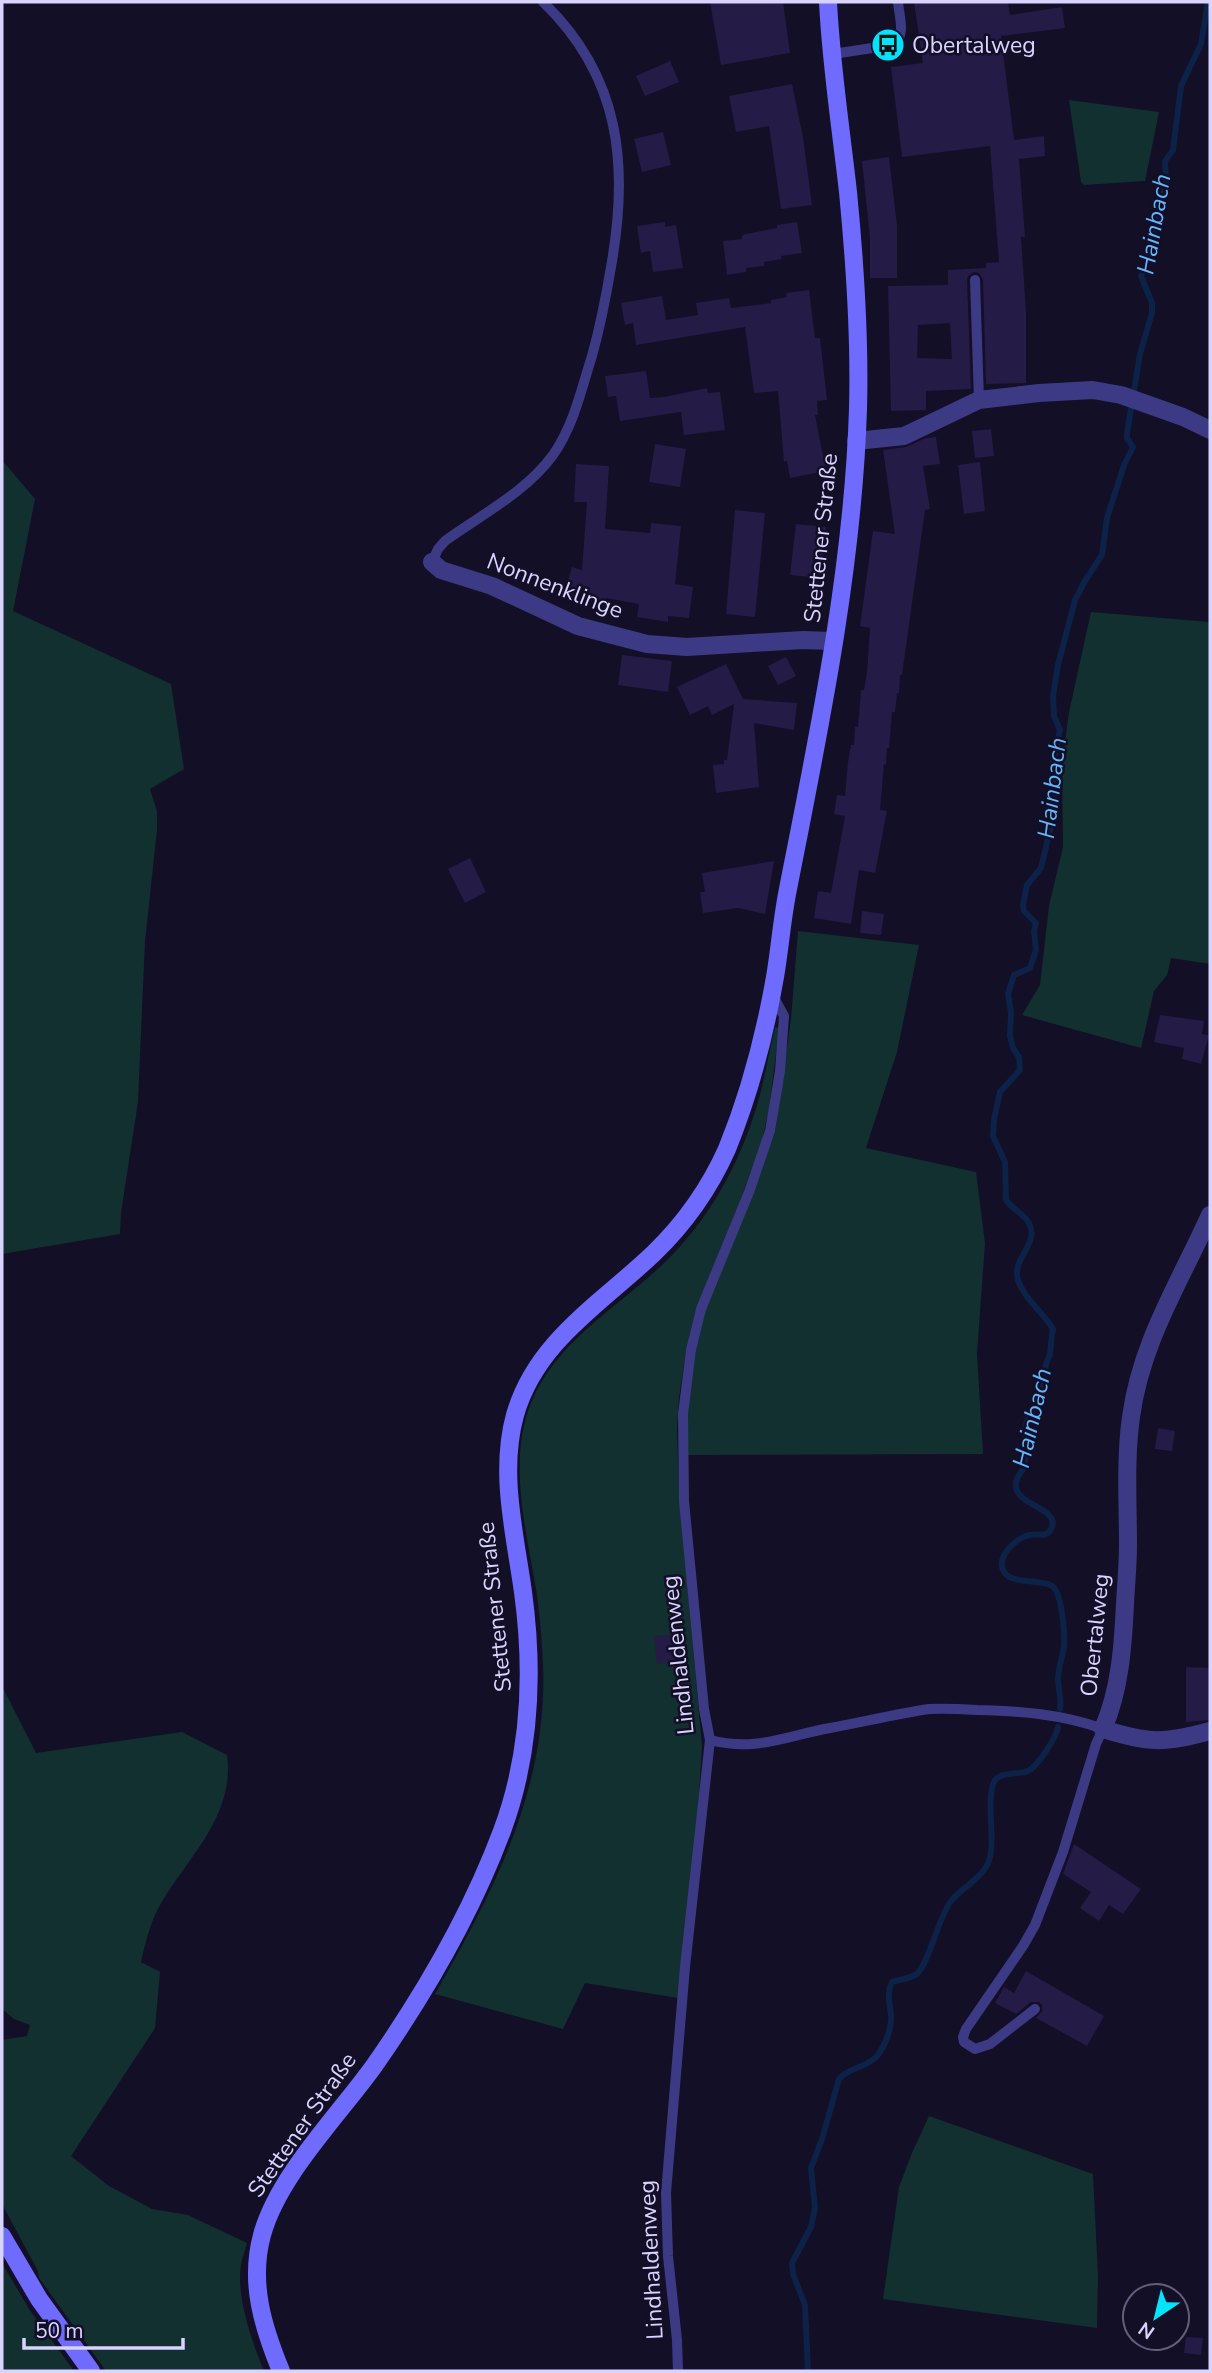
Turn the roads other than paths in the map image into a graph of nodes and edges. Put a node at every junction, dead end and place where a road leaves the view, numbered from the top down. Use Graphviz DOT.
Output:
graph roads {
  1 [pos="543,2"];
  2 [pos="828,2"];
  3 [pos="898,2"];
  4 [pos="833,54"];
  5 [pos="975,280"];
  6 [pos="979,400"];
  7 [pos="1210,430"];
  8 [pos="856,441"];
  9 [pos="432,562"];
  10 [pos="833,641"];
  11 [pos="771,993"];
  12 [pos="1210,1215"];
  13 [pos="1103,1729"];
  14 [pos="1210,1731"];
  15 [pos="710,1740"];
  16 [pos="1035,2008"];
  17 [pos="2,2236"];
  18 [pos="91,2371"];
  19 [pos="281,2371"];
  20 [pos="678,2371"];
  1 -- 9 [label="lane"];
  2 -- 4 [label="main road, Stettener Straße"];
  3 -- 4 [label="lane"];
  4 -- 8 [label="main road, Stettener Straße"];
  5 -- 6 [label="lane"];
  6 -- 7 [label="street"];
  6 -- 8 [label="street"];
  8 -- 10 [label="main road, Stettener Straße"];
  9 -- 10 [label="street, Nonnenklinge"];
  10 -- 11 [label="main road, Stettener Straße"];
  11 -- 15 [label="lane, Lindhaldenweg"];
  11 -- 19 [label="main road, Stettener Straße"];
  12 -- 13 [label="street, Obertalweg"];
  13 -- 14 [label="street"];
  13 -- 15 [label="lane"];
  13 -- 16 [label="lane, Obertalweg"];
  15 -- 20 [label="lane, Lindhaldenweg"];
  17 -- 18 [label="main road"];
}
